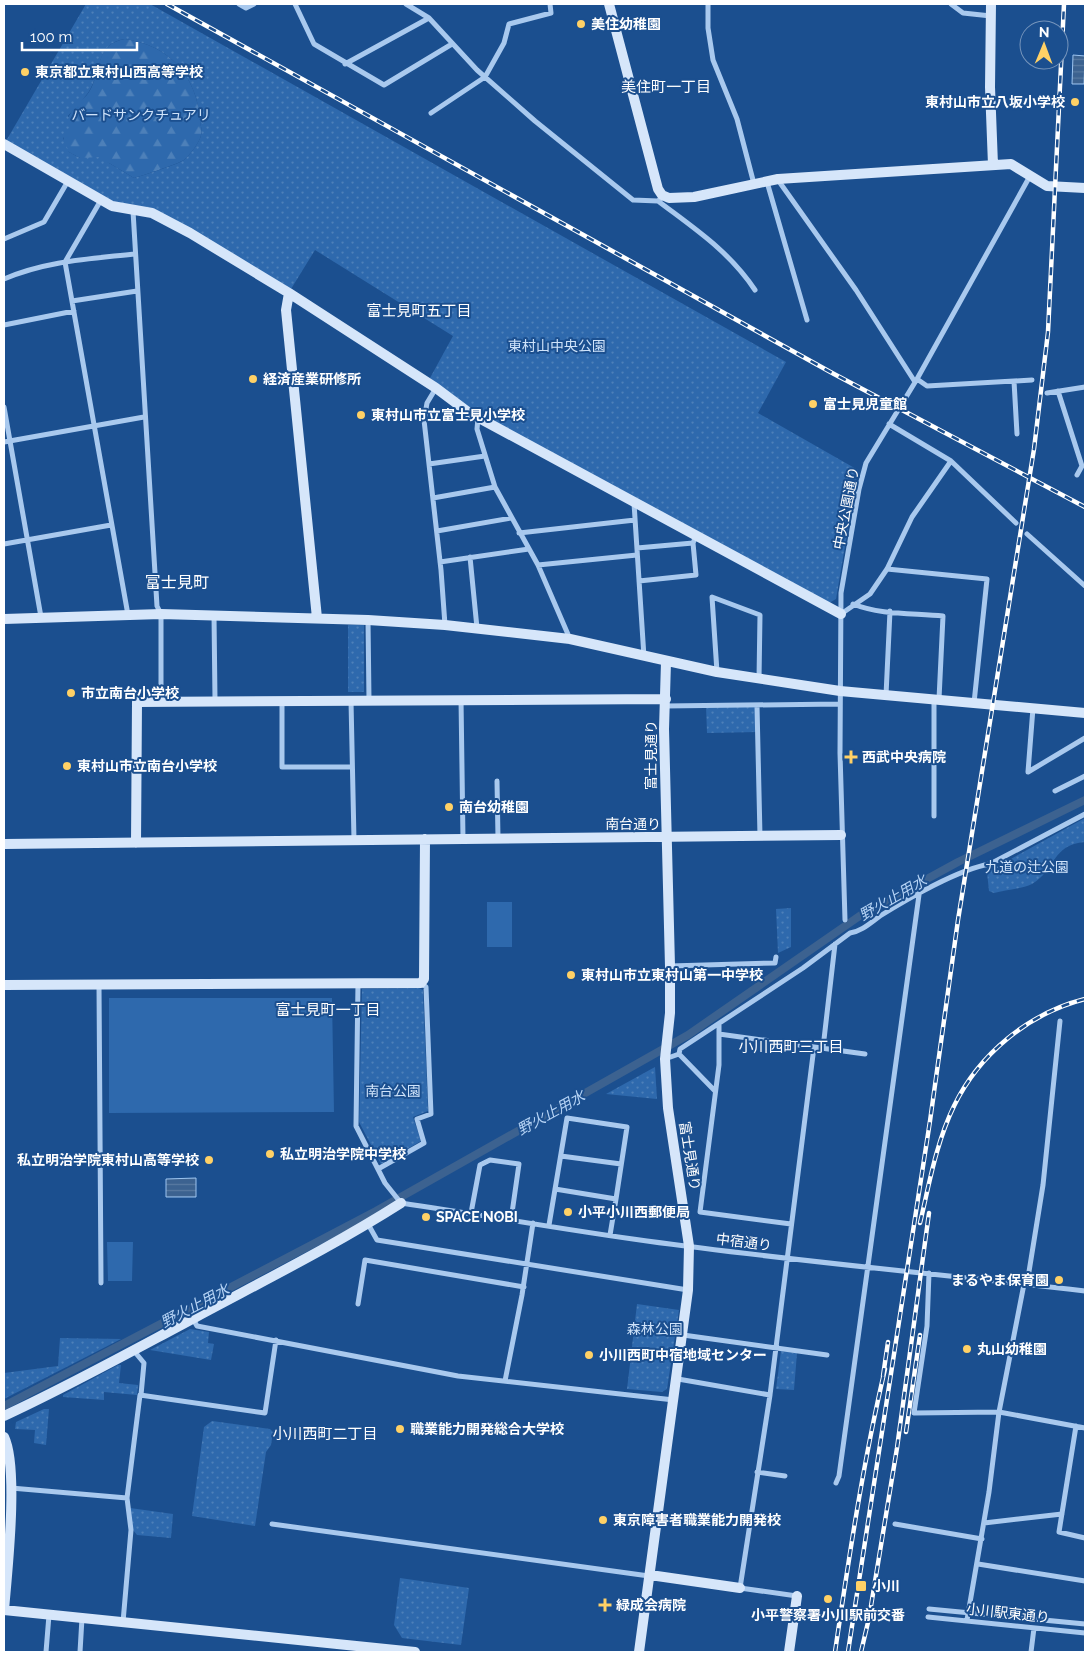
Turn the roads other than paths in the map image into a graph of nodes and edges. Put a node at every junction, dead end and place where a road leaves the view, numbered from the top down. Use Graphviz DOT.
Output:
graph roads {
  1 [pos="239,4"];
  2 [pos="254,4"];
  3 [pos="295,4"];
  4 [pos="406,4"];
  5 [pos="550,4"];
  6 [pos="609,4"];
  7 [pos="708,4"];
  8 [pos="951,4"];
  9 [pos="991,4"];
  10 [pos="991,16"];
  11 [pos="429,18"];
  12 [pos="452,44"];
  13 [pos="345,64"];
  14 [pos="485,77"];
  15 [pos="431,113"];
  16 [pos="4,144"];
  17 [pos="993,165"];
  18 [pos="1030,175"];
  19 [pos="778,179"];
  20 [pos="68,181"];
  21 [pos="767,182"];
  22 [pos="754,185"];
  23 [pos="1085,188"];
  24 [pos="661,198"];
  25 [pos="101,200"];
  26 [pos="132,211"];
  27 [pos="4,239"];
  28 [pos="134,254"];
  29 [pos="65,262"];
  30 [pos="4,280"];
  31 [pos="137,290"];
  32 [pos="755,290"];
  33 [pos="289,293"];
  34 [pos="72,301"];
  35 [pos="74,311"];
  36 [pos="807,320"];
  37 [pos="4,324"];
  38 [pos="1032,380"];
  39 [pos="916,381"];
  40 [pos="1014,381"];
  41 [pos="1085,387"];
  42 [pos="436,388"];
  43 [pos="1058,392"];
  44 [pos="1047,393"];
  45 [pos="4,407"];
  46 [pos="144,417"];
  47 [pos="478,418"];
  48 [pos="890,424"];
  49 [pos="94,426"];
  50 [pos="1017,434"];
  51 [pos="10,441"];
  52 [pos="4,442"];
  53 [pos="486,456"];
  54 [pos="951,461"];
  55 [pos="429,464"];
  56 [pos="1077,475"];
  57 [pos="495,487"];
  58 [pos="433,498"];
  59 [pos="634,503"];
  60 [pos="511,518"];
  61 [pos="635,520"];
  62 [pos="1016,523"];
  63 [pos="111,525"];
  64 [pos="437,531"];
  65 [pos="519,533"];
  66 [pos="1027,534"];
  67 [pos="28,539"];
  68 [pos="695,540"];
  69 [pos="4,544"];
  70 [pos="637,548"];
  71 [pos="528,549"];
  72 [pos="637,555"];
  73 [pos="470,557"];
  74 [pos="440,562"];
  75 [pos="538,565"];
  76 [pos="887,569"];
  77 [pos="639,581"];
  78 [pos="1085,586"];
  79 [pos="853,604"];
  80 [pos="890,611"];
  81 [pos="161,614"];
  82 [pos="841,614"];
  83 [pos="128,615"];
  84 [pos="214,615"];
  85 [pos="41,618"];
  86 [pos="318,618"];
  87 [pos="4,619"];
  88 [pos="368,620"];
  89 [pos="445,625"];
  90 [pos="477,628"];
  91 [pos="570,639"];
  92 [pos="644,657"];
  93 [pos="666,662"];
  94 [pos="717,672"];
  95 [pos="758,679"];
  96 [pos="840,691"];
  97 [pos="886,695"];
  98 [pos="936,699"];
  99 [pos="161,700"];
  100 [pos="215,700"];
  101 [pos="282,700"];
  102 [pos="351,700"];
  103 [pos="369,700"];
  104 [pos="461,700"];
  105 [pos="666,703"];
  106 [pos="974,703"];
  107 [pos="840,704"];
  108 [pos="757,706"];
  109 [pos="1033,708"];
  110 [pos="1085,713"];
  111 [pos="1085,738"];
  112 [pos="352,767"];
  113 [pos="1085,776"];
  114 [pos="497,781"];
  115 [pos="1056,791"];
  116 [pos="1085,814"];
  117 [pos="934,816"];
  118 [pos="842,835"];
  119 [pos="760,836"];
  120 [pos="667,838"];
  121 [pos="425,839"];
  122 [pos="462,839"];
  123 [pos="498,839"];
  124 [pos="354,840"];
  125 [pos="136,843"];
  126 [pos="4,844"];
  127 [pos="919,895"];
  128 [pos="845,920"];
  129 [pos="835,944"];
  130 [pos="776,957"];
  131 [pos="670,966"];
  132 [pos="358,983"];
  133 [pos="421,983"];
  134 [pos="4,985"];
  135 [pos="99,985"];
  136 [pos="1060,1022"];
  137 [pos="719,1024"];
  138 [pos="719,1034"];
  139 [pos="814,1047"];
  140 [pos="823,1048"];
  141 [pos="679,1054"];
  142 [pos="865,1054"];
  143 [pos="665,1057"];
  144 [pos="715,1091"];
  145 [pos="561,1156"];
  146 [pos="621,1164"];
  147 [pos="378,1169"];
  148 [pos="555,1190"];
  149 [pos="616,1199"];
  150 [pos="398,1200"];
  151 [pos="471,1214"];
  152 [pos="511,1220"];
  153 [pos="533,1223"];
  154 [pos="368,1224"];
  155 [pos="791,1224"];
  156 [pos="549,1225"];
  157 [pos="610,1235"];
  158 [pos="689,1246"];
  159 [pos="787,1258"];
  160 [pos="527,1264"];
  161 [pos="868,1268"];
  162 [pos="929,1273"];
  163 [pos="101,1283"];
  164 [pos="1026,1284"];
  165 [pos="524,1287"];
  166 [pos="688,1290"];
  167 [pos="1085,1291"];
  168 [pos="358,1304"];
  169 [pos="192,1319"];
  170 [pos="683,1335"];
  171 [pos="276,1340"];
  172 [pos="776,1348"];
  173 [pos="134,1350"];
  174 [pos="827,1355"];
  175 [pos="678,1379"];
  176 [pos="505,1381"];
  177 [pos="141,1395"];
  178 [pos="770,1395"];
  179 [pos="674,1400"];
  180 [pos="999,1412"];
  181 [pos="4,1416"];
  182 [pos="1076,1426"];
  183 [pos="1085,1428"];
  184 [pos="4,1437"];
  185 [pos="758,1472"];
  186 [pos="785,1476"];
  187 [pos="836,1483"];
  188 [pos="10,1488"];
  189 [pos="127,1498"];
  190 [pos="1062,1514"];
  191 [pos="7,1519"];
  192 [pos="984,1523"];
  193 [pos="272,1524"];
  194 [pos="895,1524"];
  195 [pos="1085,1538"];
  196 [pos="982,1539"];
  197 [pos="978,1564"];
  198 [pos="650,1575"];
  199 [pos="1085,1582"];
  200 [pos="740,1588"];
  201 [pos="796,1596"];
  202 [pos="929,1608"];
  203 [pos="4,1611"];
  204 [pos="968,1612"];
  205 [pos="49,1615"];
  206 [pos="928,1617"];
  207 [pos="82,1618"];
  208 [pos="967,1620"];
  209 [pos="123,1622"];
  210 [pos="1085,1624"];
  211 [pos="1034,1628"];
  212 [pos="1085,1633"];
  213 [pos="356,1649"];
  214 [pos="46,1652"];
  215 [pos="80,1652"];
  216 [pos="414,1652"];
  217 [pos="639,1652"];
  218 [pos="789,1652"];
  219 [pos="1031,1652"];
  1 -- 2 [label="street"];
  3 -- 13 [label="street"];
  4 -- 11 [label="street"];
  5 -- 14 [label="street"];
  6 -- 24 [label="street"];
  7 -- 22 [label="street"];
  8 -- 10 [label="street"];
  9 -- 10 [label="street"];
  10 -- 17 [label="street"];
  11 -- 12 [label="street"];
  11 -- 13 [label="street"];
  12 -- 13 [label="street"];
  12 -- 14 [label="street"];
  14 -- 15 [label="street"];
  14 -- 24 [label="street"];
  16 -- 20 [label="street"];
  17 -- 18 [label="street"];
  17 -- 19 [label="street"];
  18 -- 23 [label="street"];
  18 -- 39 [label="street, 中央公園通り"];
  19 -- 21 [label="street"];
  19 -- 39 [label="street"];
  20 -- 25 [label="street"];
  20 -- 27 [label="street"];
  21 -- 22 [label="street"];
  21 -- 36 [label="street"];
  22 -- 24 [label="street"];
  24 -- 32 [label="street"];
  25 -- 26 [label="street"];
  25 -- 29 [label="street"];
  26 -- 28 [label="street"];
  26 -- 33 [label="street"];
  28 -- 29 [label="street"];
  28 -- 31 [label="street"];
  29 -- 30 [label="street"];
  29 -- 34 [label="street"];
  31 -- 34 [label="street"];
  31 -- 46 [label="street"];
  33 -- 42 [label="street"];
  33 -- 86 [label="street"];
  34 -- 35 [label="street"];
  35 -- 37 [label="street"];
  35 -- 49 [label="street"];
  38 -- 40 [label="street"];
  39 -- 40 [label="street"];
  39 -- 48 [label="street, 中央公園通り"];
  40 -- 50 [label="street"];
  41 -- 43 [label="street"];
  42 -- 47 [label="street"];
  42 -- 55 [label="street"];
  43 -- 44 [label="street"];
  43 -- 56 [label="street"];
  45 -- 51 [label="street"];
  46 -- 49 [label="street"];
  46 -- 81 [label="street"];
  47 -- 53 [label="street"];
  47 -- 59 [label="street"];
  48 -- 54 [label="street"];
  48 -- 82 [label="street, 中央公園通り"];
  49 -- 51 [label="street"];
  49 -- 63 [label="street"];
  51 -- 52 [label="street"];
  51 -- 67 [label="street"];
  53 -- 55 [label="street"];
  53 -- 57 [label="street"];
  54 -- 62 [label="street"];
  54 -- 76 [label="street"];
  55 -- 58 [label="street"];
  57 -- 58 [label="street"];
  57 -- 60 [label="street"];
  58 -- 64 [label="street"];
  59 -- 61 [label="street"];
  59 -- 68 [label="street"];
  60 -- 64 [label="street"];
  60 -- 65 [label="street"];
  61 -- 65 [label="street"];
  61 -- 70 [label="street"];
  63 -- 67 [label="street"];
  63 -- 83 [label="street"];
  64 -- 74 [label="street"];
  65 -- 71 [label="street"];
  66 -- 78 [label="street"];
  67 -- 69 [label="street"];
  67 -- 85 [label="street"];
  68 -- 70 [label="street"];
  68 -- 77 [label="street"];
  68 -- 82 [label="street"];
  70 -- 72 [label="street"];
  71 -- 73 [label="street"];
  71 -- 75 [label="street"];
  72 -- 75 [label="street"];
  72 -- 77 [label="street"];
  73 -- 74 [label="street"];
  73 -- 90 [label="street"];
  74 -- 89 [label="street"];
  75 -- 91 [label="street"];
  76 -- 79 [label="street"];
  76 -- 106 [label="street"];
  77 -- 92 [label="street"];
  79 -- 80 [label="street"];
  79 -- 82 [label="street"];
  80 -- 97 [label="street"];
  80 -- 98 [label="street"];
  81 -- 83 [label="street"];
  81 -- 84 [label="street"];
  81 -- 99 [label="street"];
  82 -- 96 [label="street, 中央公園通り"];
  83 -- 85 [label="street"];
  84 -- 86 [label="street"];
  84 -- 100 [label="street"];
  85 -- 87 [label="street"];
  86 -- 88 [label="street"];
  88 -- 89 [label="street"];
  88 -- 103 [label="street"];
  89 -- 90 [label="street"];
  90 -- 91 [label="street"];
  91 -- 92 [label="street"];
  92 -- 93 [label="street"];
  93 -- 94 [label="street"];
  93 -- 105 [label="street, 富士見通り"];
  94 -- 95 [label="street"];
  94 -- 95 [label="street"];
  95 -- 96 [label="street"];
  96 -- 97 [label="street"];
  96 -- 107 [label="street, 中央公園通り"];
  97 -- 98 [label="street"];
  98 -- 106 [label="street"];
  98 -- 117 [label="street"];
  99 -- 100 [label="street"];
  99 -- 125 [label="street"];
  100 -- 101 [label="street"];
  101 -- 102 [label="street"];
  101 -- 112 [label="street"];
  102 -- 103 [label="street"];
  102 -- 112 [label="street"];
  103 -- 104 [label="street"];
  104 -- 105 [label="street"];
  104 -- 122 [label="street"];
  105 -- 108 [label="street"];
  105 -- 120 [label="street, 富士見通り"];
  106 -- 109 [label="street"];
  107 -- 108 [label="street"];
  107 -- 118 [label="street, 中央公園通り"];
  108 -- 119 [label="street"];
  109 -- 110 [label="street"];
  109 -- 111 [label="street"];
  112 -- 124 [label="street"];
  113 -- 115 [label="street"];
  114 -- 123 [label="street"];
  116 -- 127 [label="street"];
  118 -- 119 [label="street, 南台通り"];
  118 -- 128 [label="street, 中央公園通り"];
  119 -- 120 [label="street, 南台通り"];
  120 -- 123 [label="street, 南台通り"];
  120 -- 131 [label="street, 富士見通り"];
  121 -- 122 [label="street, 南台通り"];
  121 -- 124 [label="street, 南台通り"];
  121 -- 133 [label="street"];
  122 -- 123 [label="street, 南台通り"];
  124 -- 125 [label="street, 南台通り"];
  125 -- 126 [label="street, 南台通り"];
  127 -- 129 [label="street"];
  127 -- 161 [label="street"];
  129 -- 137 [label="street"];
  129 -- 140 [label="street"];
  130 -- 131 [label="street"];
  131 -- 143 [label="street, 富士見通り"];
  132 -- 133 [label="street"];
  132 -- 135 [label="street"];
  132 -- 147 [label="street"];
  133 -- 147 [label="street"];
  134 -- 135 [label="street"];
  135 -- 163 [label="street"];
  136 -- 164 [label="street"];
  137 -- 138 [label="street"];
  137 -- 141 [label="street"];
  138 -- 139 [label="street"];
  138 -- 144 [label="street"];
  139 -- 140 [label="street"];
  139 -- 155 [label="street"];
  140 -- 142 [label="street"];
  141 -- 143 [label="street"];
  141 -- 144 [label="street"];
  143 -- 158 [label="street, 富士見通り"];
  144 -- 155 [label="street"];
  145 -- 146 [label="street"];
  145 -- 146 [label="street"];
  145 -- 148 [label="street"];
  146 -- 149 [label="street"];
  147 -- 150 [label="street"];
  148 -- 149 [label="street"];
  148 -- 156 [label="street"];
  149 -- 157 [label="street"];
  150 -- 151 [label="street, 中宿通り"];
  150 -- 154 [label="street"];
  151 -- 152 [label="street, 中宿通り"];
  151 -- 152 [label="street"];
  152 -- 153 [label="street, 中宿通り"];
  153 -- 156 [label="street, 中宿通り"];
  153 -- 160 [label="street"];
  154 -- 160 [label="street"];
  154 -- 169 [label="street"];
  155 -- 159 [label="street"];
  156 -- 157 [label="street, 中宿通り"];
  157 -- 158 [label="street, 中宿通り"];
  158 -- 159 [label="street, 中宿通り"];
  158 -- 166 [label="street, 富士見通り"];
  159 -- 161 [label="street, 中宿通り"];
  159 -- 172 [label="street"];
  160 -- 165 [label="street"];
  160 -- 166 [label="street"];
  161 -- 162 [label="street, 中宿通り"];
  161 -- 187 [label="street"];
  162 -- 164 [label="street, 中宿通り"];
  162 -- 180 [label="street"];
  164 -- 167 [label="street, 中宿通り"];
  164 -- 180 [label="street"];
  165 -- 168 [label="street"];
  165 -- 176 [label="street"];
  166 -- 170 [label="street, 富士見通り"];
  169 -- 171 [label="street"];
  169 -- 173 [label="street"];
  170 -- 172 [label="street"];
  170 -- 175 [label="street, 富士見通り"];
  171 -- 176 [label="street"];
  171 -- 177 [label="street"];
  172 -- 174 [label="street"];
  172 -- 178 [label="street"];
  173 -- 177 [label="street"];
  173 -- 181 [label="street"];
  175 -- 178 [label="street"];
  175 -- 179 [label="street, 富士見通り"];
  176 -- 179 [label="street"];
  177 -- 189 [label="street"];
  178 -- 185 [label="street"];
  179 -- 198 [label="street, 富士見通り"];
  180 -- 182 [label="street"];
  180 -- 192 [label="street"];
  182 -- 183 [label="street"];
  182 -- 190 [label="street"];
  184 -- 188 [label="street"];
  185 -- 186 [label="street"];
  185 -- 200 [label="street"];
  188 -- 189 [label="street"];
  188 -- 191 [label="street"];
  189 -- 209 [label="street"];
  190 -- 192 [label="street"];
  190 -- 195 [label="street"];
  191 -- 203 [label="street"];
  192 -- 196 [label="street"];
  193 -- 198 [label="street"];
  194 -- 196 [label="street"];
  196 -- 197 [label="street"];
  197 -- 199 [label="street"];
  197 -- 204 [label="street"];
  198 -- 200 [label="street"];
  198 -- 217 [label="street, 富士見通り"];
  200 -- 201 [label="street"];
  201 -- 218 [label="street"];
  202 -- 204 [label="street, 小川駅東通り"];
  203 -- 205 [label="street"];
  204 -- 208 [label="street"];
  204 -- 210 [label="street, 小川駅東通り"];
  205 -- 207 [label="street"];
  205 -- 214 [label="street"];
  206 -- 208 [label="street, 小川駅東通り"];
  207 -- 209 [label="street"];
  207 -- 215 [label="street"];
  208 -- 211 [label="street, 小川駅東通り"];
  209 -- 213 [label="street"];
  211 -- 212 [label="street, 小川駅東通り"];
  211 -- 219 [label="street"];
  213 -- 216 [label="street"];
}
